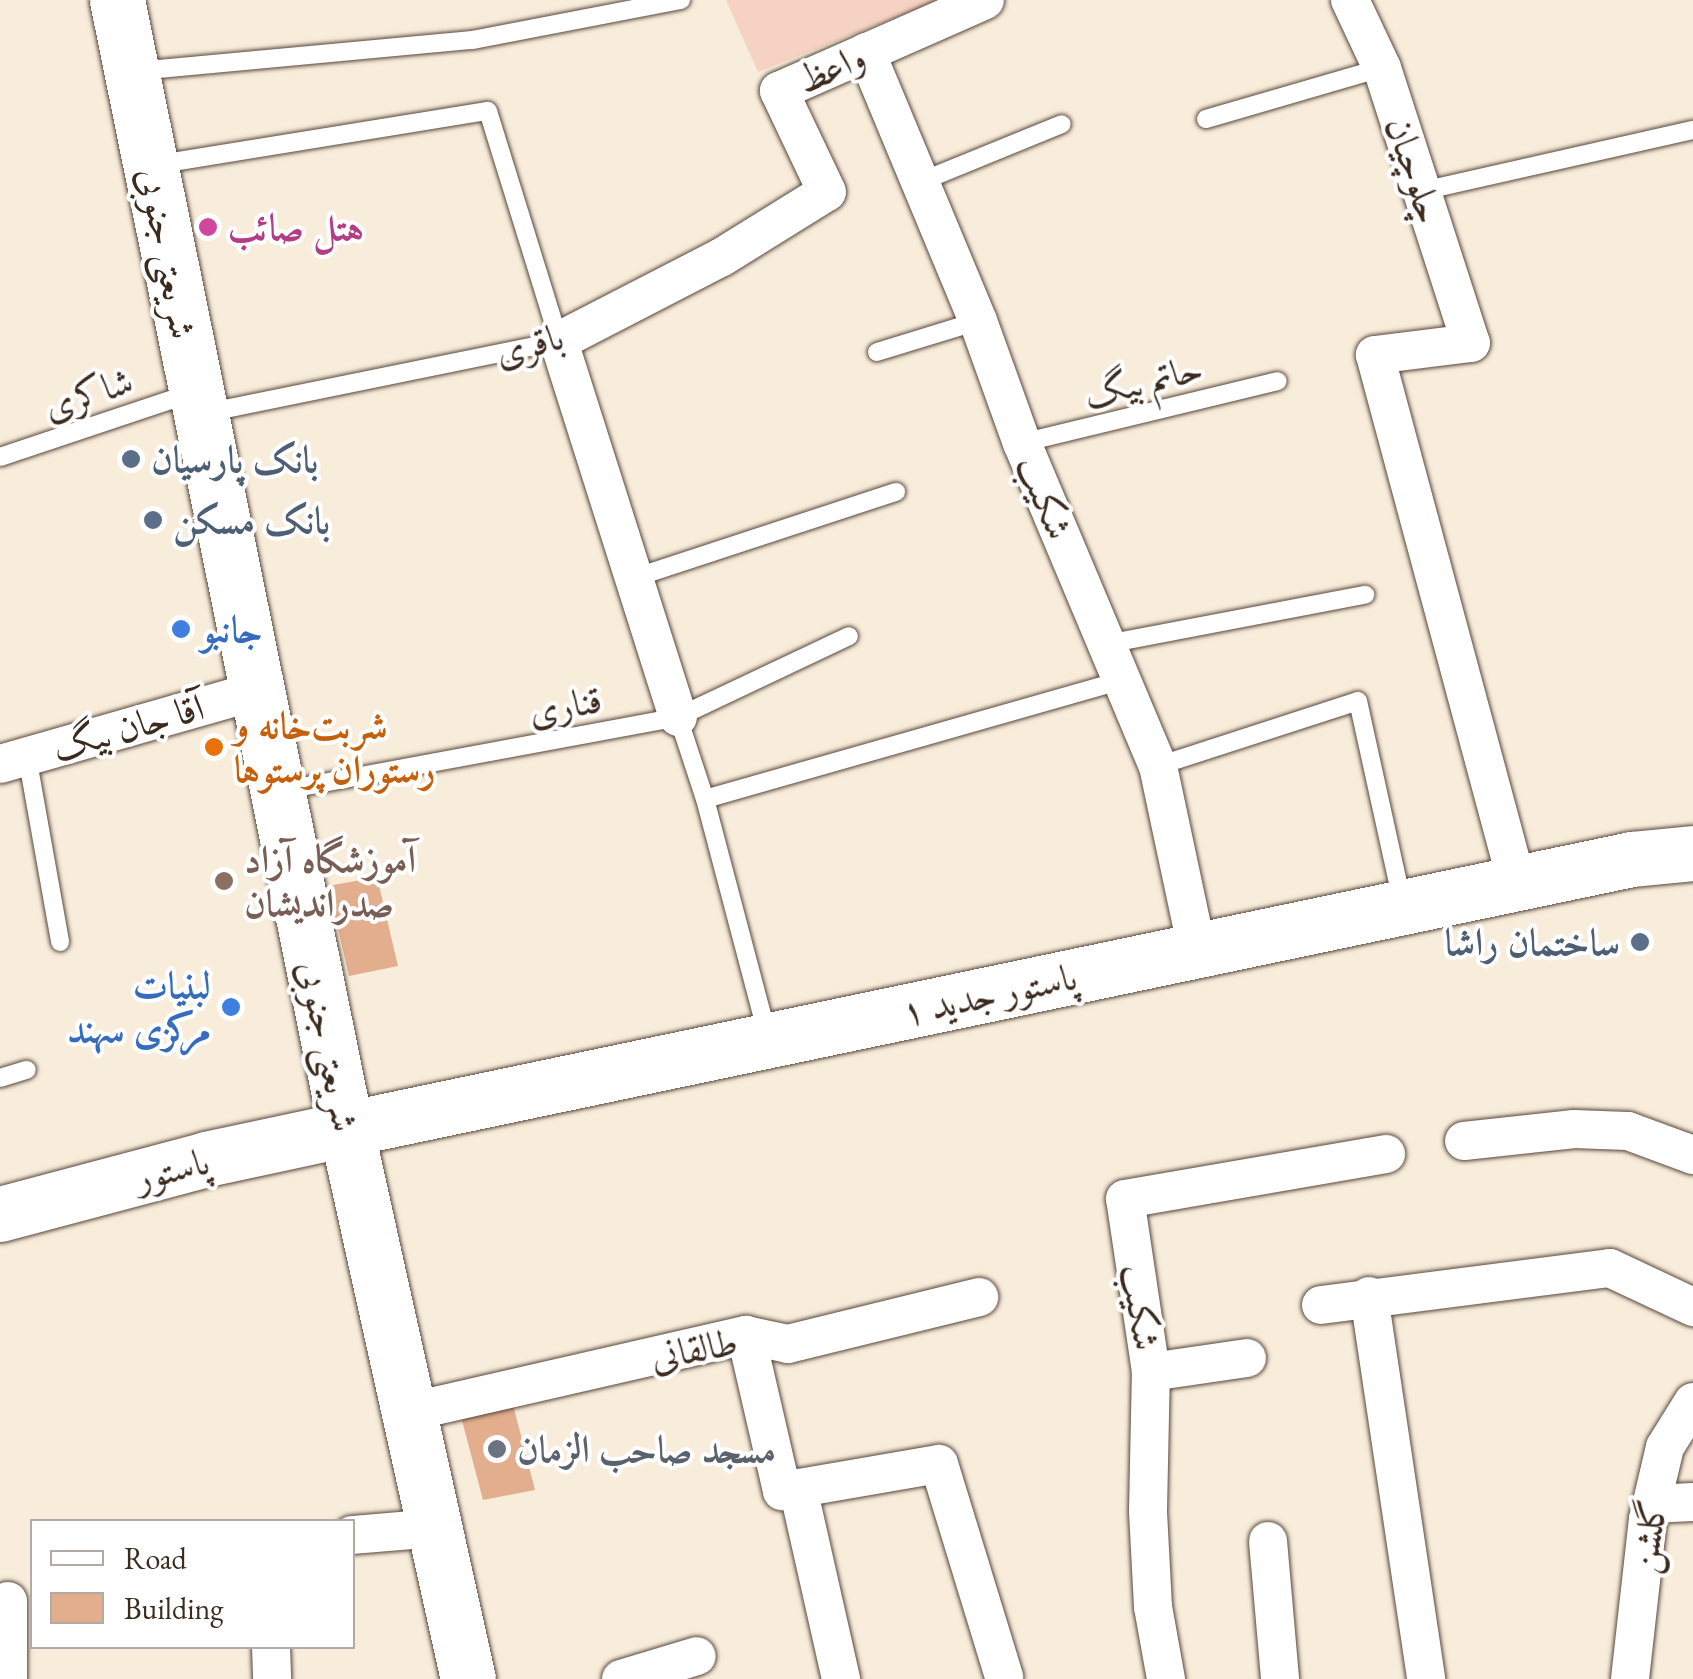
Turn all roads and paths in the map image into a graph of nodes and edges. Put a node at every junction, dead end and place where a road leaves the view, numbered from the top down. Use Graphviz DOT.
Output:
graph roads {
  1 [pos="116,0"];
  2 [pos="681,0"];
  3 [pos="985,0"];
  4 [pos="1350,0"];
  5 [pos="866,52"];
  6 [pos="1382,68"];
  7 [pos="131,72"];
  8 [pos="1206,118"];
  9 [pos="1062,124"];
  10 [pos="1693,130"];
  11 [pos="150,166"];
  12 [pos="920,182"];
  13 [pos="1422,191"];
  14 [pos="827,192"];
  15 [pos="978,321"];
  16 [pos="560,341"];
  17 [pos="877,352"];
  18 [pos="1278,381"];
  19 [pos="198,402"];
  20 [pos="1022,444"];
  21 [pos="0,456"];
  22 [pos="896,492"];
  23 [pos="634,578"];
  24 [pos="1365,595"];
  25 [pos="849,636"];
  26 [pos="1106,644"];
  27 [pos="1122,680"];
  28 [pos="257,692"];
  29 [pos="678,717"];
  30 [pos="13,760"];
  31 [pos="1158,766"];
  32 [pos="277,792"];
  33 [pos="705,798"];
  34 [pos="1693,838"];
  35 [pos="1693,853"];
  36 [pos="1632,859"];
  37 [pos="1518,882"];
  38 [pos="1403,907"];
  39 [pos="60,942"];
  40 [pos="1197,950"];
  41 [pos="769,1040"];
  42 [pos="27,1070"];
  43 [pos="0,1078"];
  44 [pos="346,1130"];
  45 [pos="1464,1141"];
  46 [pos="1386,1154"];
  47 [pos="1693,1155"];
  48 [pos="2,1206"];
  49 [pos="1369,1296"];
  50 [pos="979,1298"];
  51 [pos="1321,1305"];
  52 [pos="1693,1308"];
  53 [pos="746,1335"];
  54 [pos="1247,1358"];
  55 [pos="1151,1372"];
  56 [pos="1693,1402"];
  57 [pos="409,1412"];
  58 [pos="798,1488"];
  59 [pos="1693,1502"];
  60 [pos="1651,1504"];
  61 [pos="435,1528"];
  62 [pos="355,1534"];
  63 [pos="1268,1541"];
  64 [pos="13,1599"];
  65 [pos="271,1649"];
  66 [pos="697,1656"];
  67 [pos="1004,1676"];
  68 [pos="8,1679"];
  69 [pos="272,1679"];
  70 [pos="468,1679"];
  71 [pos="622,1679"];
  72 [pos="841,1679"];
  73 [pos="1166,1679"];
  74 [pos="1280,1679"];
  75 [pos="1426,1679"];
  76 [pos="1630,1679"];
  1 -- 7 [label="main road, شریعتی جنوبی"];
  2 -- 7 [label="lane"];
  3 -- 5 [label="street, واعظ"];
  4 -- 6 [label="street, چلوچیان"];
  5 -- 12 [label="street, شکیب"];
  5 -- 14 [label="street, واعظ"];
  6 -- 8 [label="lane"];
  6 -- 13 [label="street, چلوچیان"];
  7 -- 11 [label="main road, شریعتی جنوبی"];
  9 -- 12 [label="lane"];
  10 -- 13 [label="lane"];
  11 -- 16 [label="lane"];
  11 -- 19 [label="main road, شریعتی جنوبی"];
  12 -- 15 [label="street, شکیب"];
  13 -- 37 [label="street, چلوچیان"];
  14 -- 16 [label="street, باقری"];
  15 -- 17 [label="lane"];
  15 -- 20 [label="street, شکیب"];
  16 -- 19 [label="lane, باقری"];
  16 -- 23 [label="street"];
  18 -- 20 [label="lane, حاتم بیگ"];
  19 -- 21 [label="lane, شاکری"];
  19 -- 28 [label="main road, شریعتی جنوبی"];
  20 -- 26 [label="street, شکیب"];
  22 -- 23 [label="lane"];
  23 -- 29 [label="street"];
  24 -- 26 [label="lane"];
  25 -- 29 [label="lane, قناری"];
  26 -- 27 [label="street, شکیب"];
  27 -- 31 [label="street, شکیب"];
  27 -- 33 [label="lane"];
  28 -- 30 [label="street, آقا جان بیگ"];
  28 -- 32 [label="main road, شریعتی جنوبی"];
  29 -- 32 [label="lane, قناری"];
  29 -- 33 [label="lane"];
  30 -- 39 [label="lane"];
  31 -- 38 [label="lane"];
  31 -- 40 [label="street, شکیب"];
  32 -- 44 [label="main road, شریعتی جنوبی"];
  33 -- 41 [label="lane"];
  34 -- 36 [label="main road, پاستور جدید ۱"];
  35 -- 36 [label="main road, پاستور جدید ۱"];
  36 -- 37 [label="main road, پاستور جدید ۱"];
  37 -- 38 [label="main road, پاستور جدید ۱"];
  38 -- 40 [label="main road, پاستور جدید ۱"];
  40 -- 41 [label="main road, پاستور جدید ۱"];
  41 -- 44 [label="main road, پاستور جدید ۱"];
  42 -- 43 [label="lane"];
  44 -- 48 [label="main road, پاستور"];
  44 -- 57 [label="main road, شریعتی جنوبی"];
  45 -- 47 [label="street"];
  46 -- 55 [label="street, شکیب"];
  49 -- 51 [label="street"];
  49 -- 52 [label="street"];
  49 -- 75 [label="street"];
  50 -- 53 [label="street, طالقانی"];
  53 -- 57 [label="street, طالقانی"];
  53 -- 58 [label="street"];
  54 -- 55 [label="street"];
  55 -- 73 [label="street, شکیب"];
  56 -- 60 [label="street, گلشن"];
  57 -- 61 [label="main road, شریعتی جنوبی"];
  58 -- 67 [label="street"];
  58 -- 72 [label="street"];
  59 -- 60 [label="street"];
  60 -- 76 [label="street, گلشن"];
  61 -- 62 [label="street"];
  61 -- 70 [label="main road, شریعتی جنوبی"];
  63 -- 74 [label="street"];
  64 -- 68 [label="street"];
  65 -- 69 [label="street"];
  66 -- 71 [label="street"];
}
